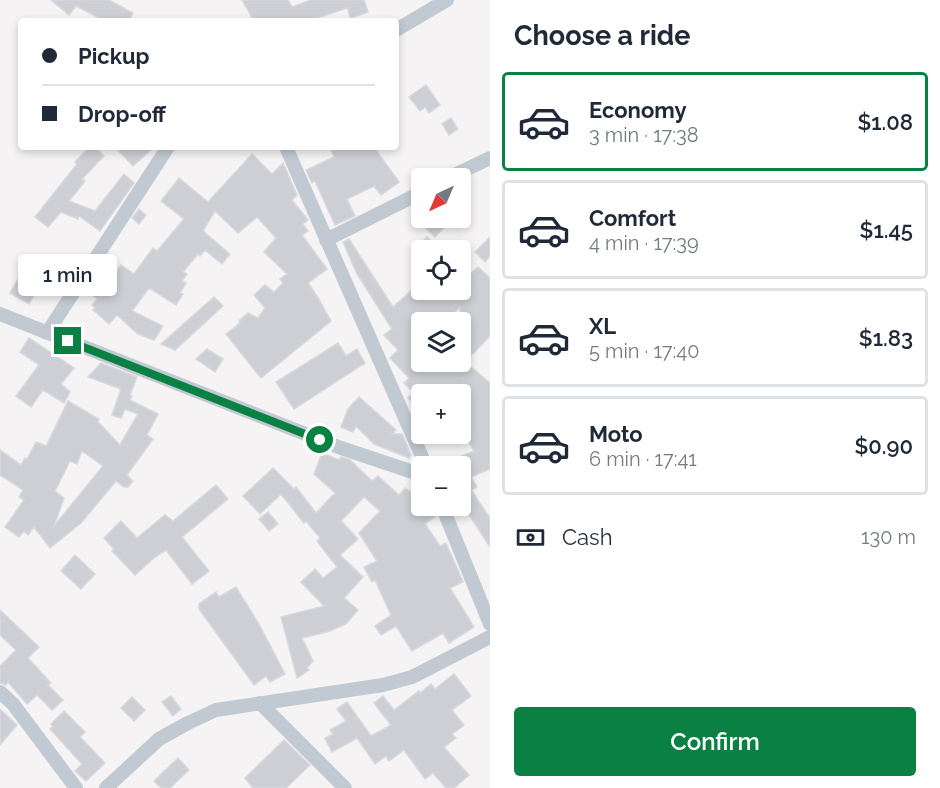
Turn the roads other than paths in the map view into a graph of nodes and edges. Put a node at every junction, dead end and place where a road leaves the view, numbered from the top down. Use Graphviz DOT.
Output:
graph roads {
  1 [pos="447,0"];
  2 [pos="399,28"];
  3 [pos="166,150"];
  4 [pos="287,150"];
  5 [pos="490,158"];
  6 [pos="469,168"];
  7 [pos="411,198"];
  8 [pos="326,240"];
  9 [pos="0,314"];
  10 [pos="47,333"];
  11 [pos="422,456"];
  12 [pos="411,471"];
  13 [pos="446,516"];
  14 [pos="490,624"];
  15 [pos="490,637"];
  16 [pos="0,692"];
  17 [pos="260,704"];
  18 [pos="76,788"];
  19 [pos="106,788"];
  20 [pos="345,788"];
  1 -- 2 [label="street"];
  3 -- 10 [label="street"];
  4 -- 8 [label="street"];
  5 -- 6 [label="street"];
  7 -- 8 [label="street"];
  8 -- 11 [label="street"];
  9 -- 10 [label="street"];
  10 -- 12 [label="street"];
  13 -- 14 [label="street"];
  15 -- 17 [label="street"];
  16 -- 18 [label="street"];
  17 -- 19 [label="street"];
  17 -- 20 [label="street"];
}
